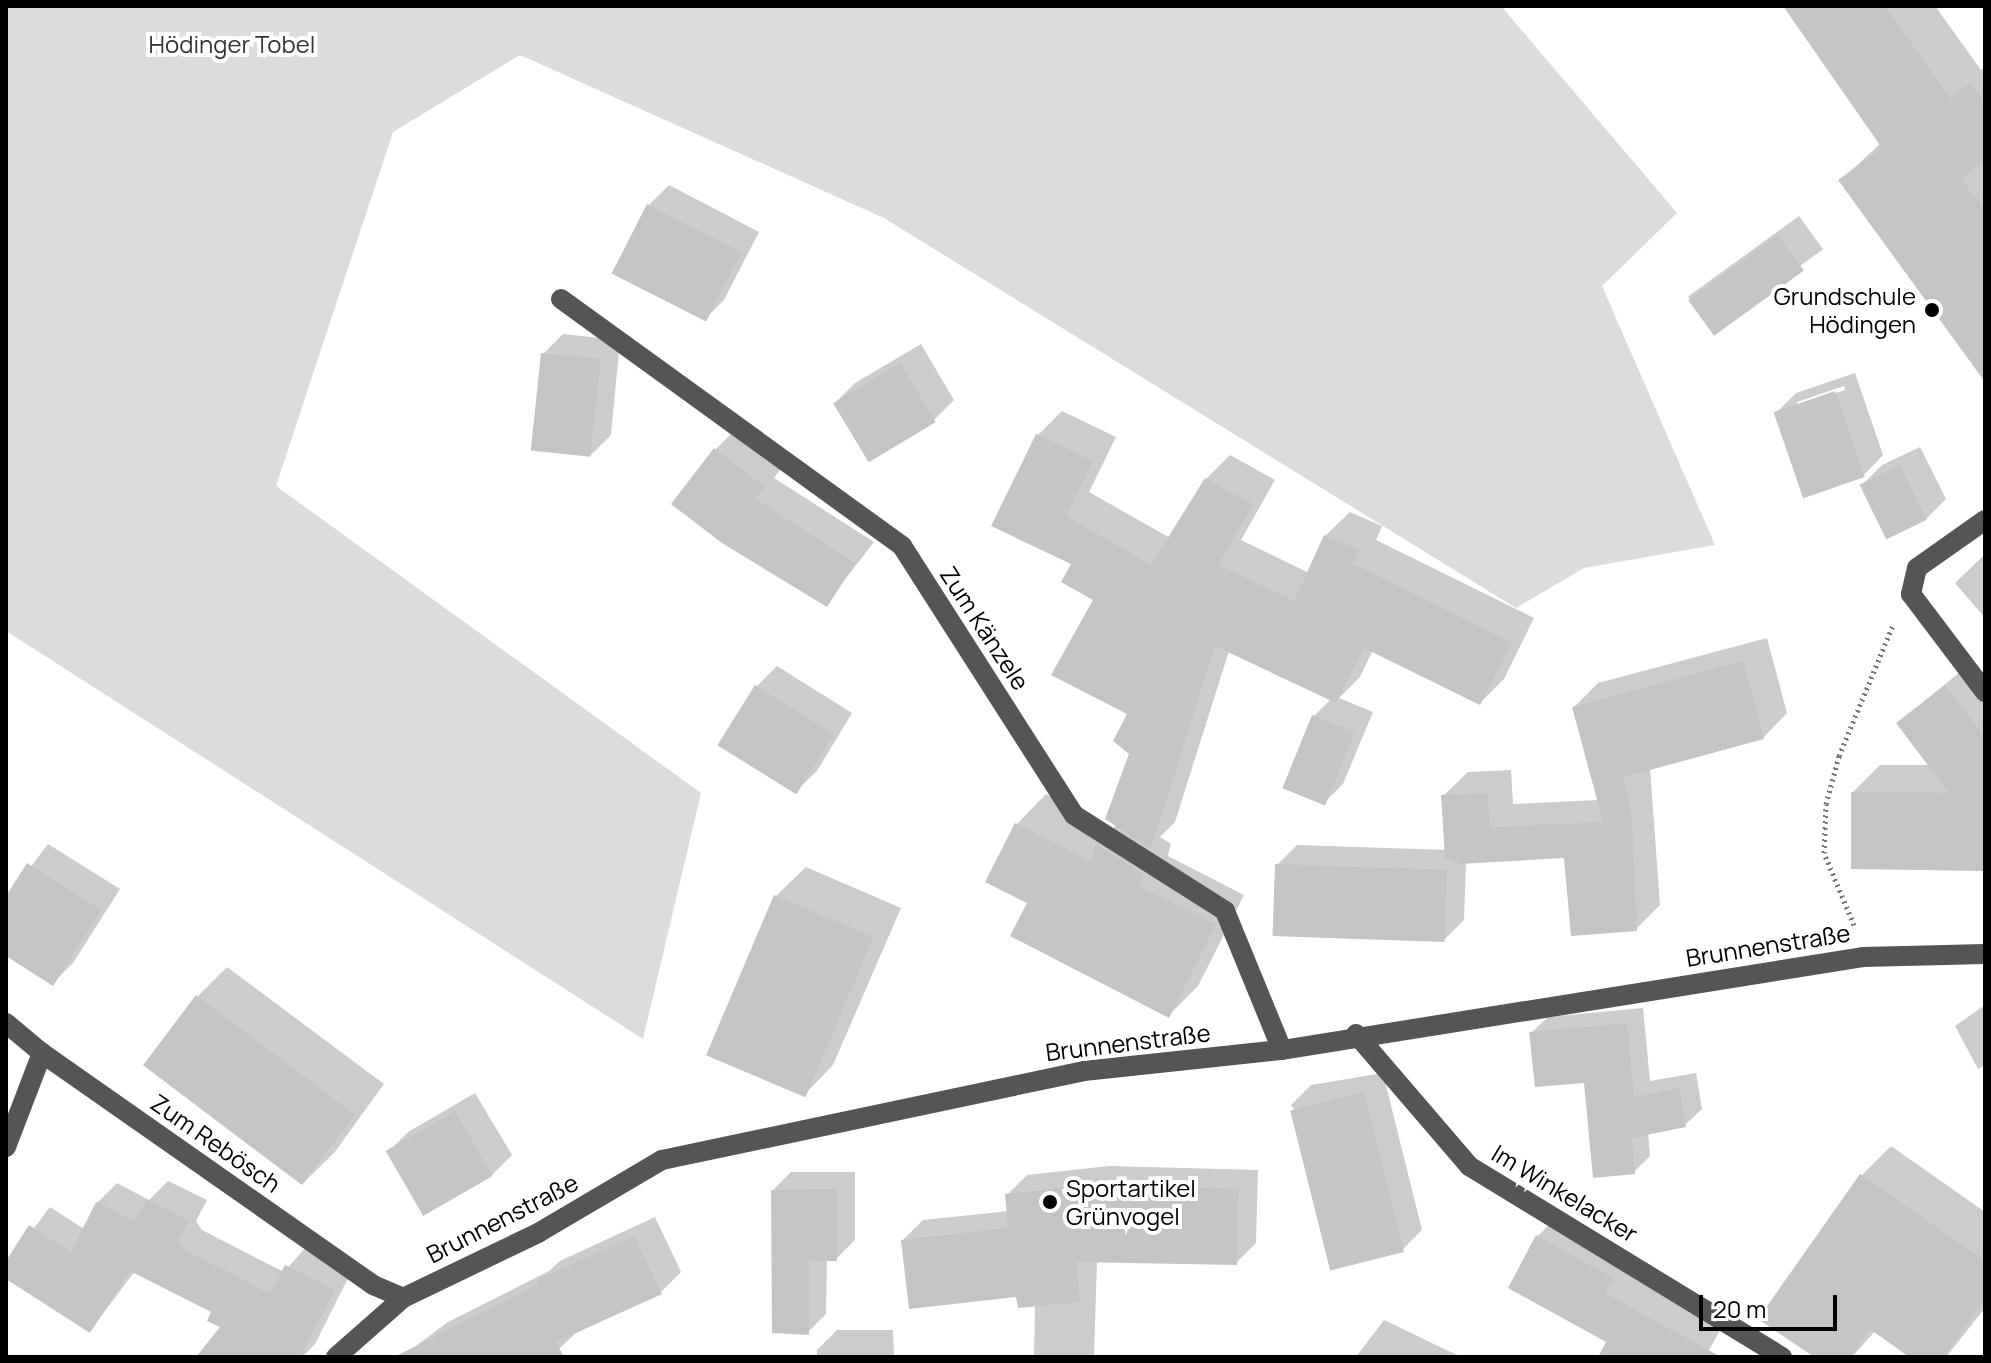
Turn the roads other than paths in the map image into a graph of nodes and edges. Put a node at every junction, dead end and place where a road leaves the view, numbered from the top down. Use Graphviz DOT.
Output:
graph roads {
  1 [pos="561,299"];
  2 [pos="1985,520"];
  3 [pos="1985,692"];
  4 [pos="1985,954"];
  5 [pos="6,1023"];
  6 [pos="1356,1034"];
  7 [pos="1282,1050"];
  8 [pos="42,1053"];
  9 [pos="6,1147"];
  10 [pos="403,1298"];
  11 [pos="336,1357"];
  12 [pos="1782,1357"];
  1 -- 7 [label="street, Zum Känzele"];
  2 -- 3 [label="street"];
  4 -- 6 [label="street, Brunnenstraße"];
  5 -- 8 [label="street, Zum Rebösch"];
  6 -- 7 [label="street, Brunnenstraße"];
  6 -- 12 [label="street, Im Winkelacker"];
  7 -- 10 [label="street, Brunnenstraße"];
  8 -- 9 [label="street"];
  8 -- 10 [label="street, Zum Rebösch"];
  10 -- 11 [label="street, Brunnenstraße"];
}
